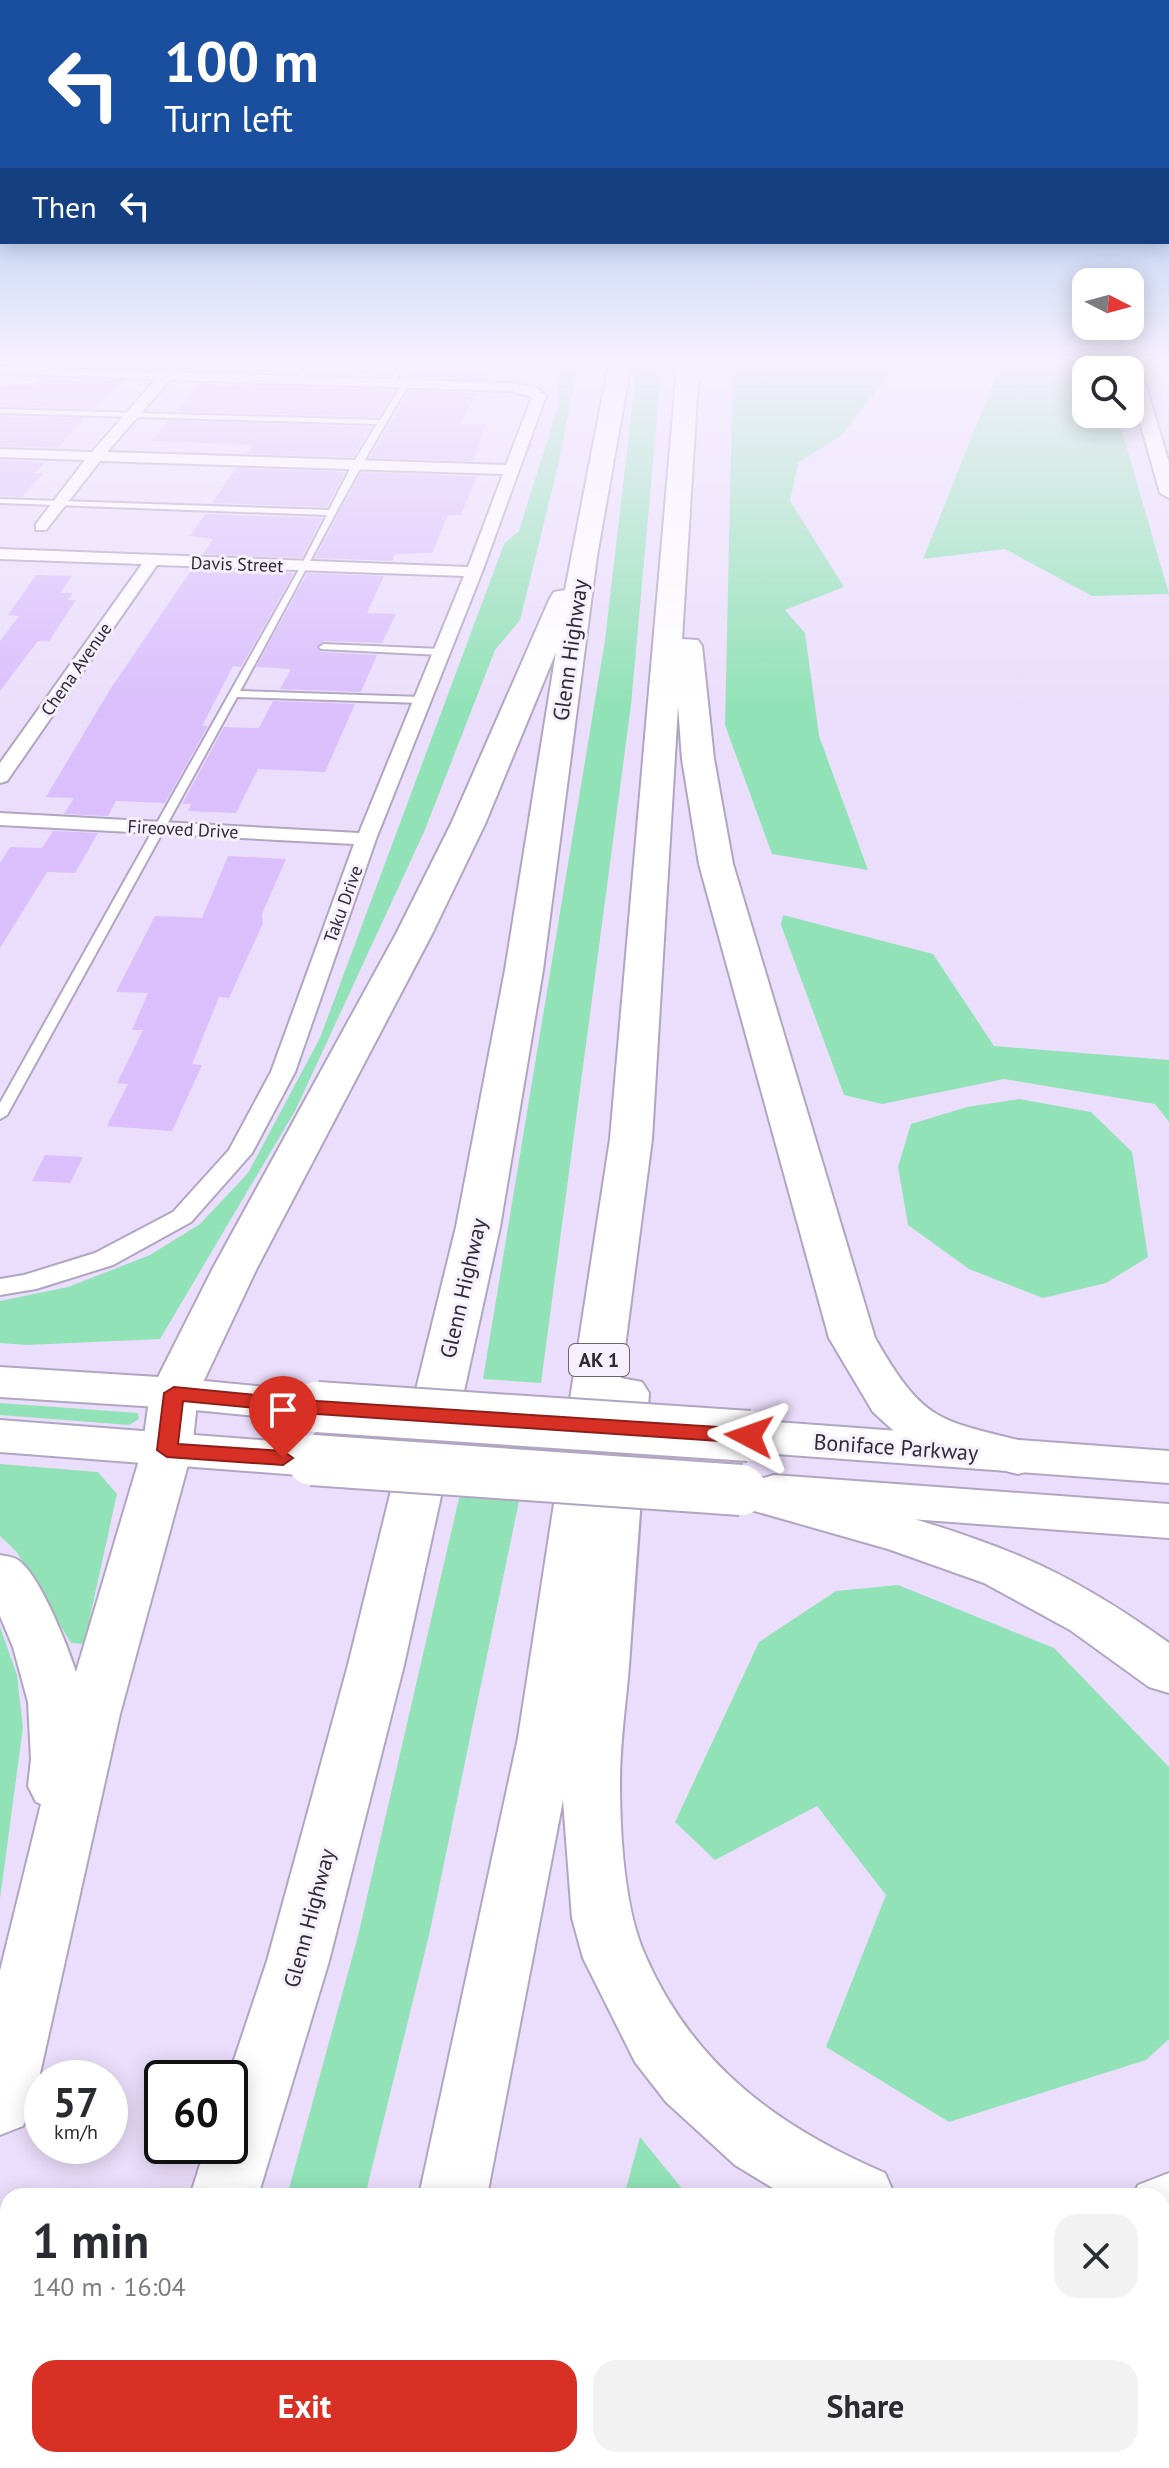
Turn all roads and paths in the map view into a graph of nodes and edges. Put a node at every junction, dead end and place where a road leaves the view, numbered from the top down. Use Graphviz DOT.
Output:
graph roads {
  1 [pos="79,478"];
  2 [pos="349,478"];
  3 [pos="509,478"];
  4 [pos="599,478"];
  5 [pos="679,478"];
  6 [pos="0,501"];
  7 [pos="60,503"];
  8 [pos="331,513"];
  9 [pos="676,515"];
  10 [pos="41,527"];
  11 [pos="0,554"];
  12 [pos="584,556"];
  13 [pos="152,561"];
  14 [pos="305,566"];
  15 [pos="474,572"];
  16 [pos="324,647"];
  17 [pos="441,652"];
  18 [pos="233,694"];
  19 [pos="422,700"];
  20 [pos="0,777"];
  21 [pos="0,819"];
  22 [pos="160,828"];
  23 [pos="366,839"];
  24 [pos="0,1115"];
  25 [pos="631,1139"];
  26 [pos="0,1287"];
  27 [pos="0,1382"];
  28 [pos="174,1393"];
  29 [pos="0,1436"];
  30 [pos="167,1450"];
  31 [pos="1018,1457"];
  32 [pos="1169,1467"];
  33 [pos="741,1490"];
  34 [pos="1169,1521"];
  35 [pos="0,1574"];
  36 [pos="1169,1672"];
  37 [pos="2,2094"];
  38 [pos="227,2188"];
  39 [pos="455,2188"];
  40 [pos="843,2188"];
  1 -- 7 [label="street"];
  2 -- 8 [label="lane"];
  3 -- 15 [label="street, Taku Drive"];
  4 -- 12 [label="highway, Glenn Highway"];
  5 -- 9 [label="highway, AK 1"];
  6 -- 7 [label="lane"];
  7 -- 8 [label="lane"];
  7 -- 10 [label="street"];
  8 -- 14 [label="lane"];
  9 -- 25 [label="highway, AK 1"];
  9 -- 31 [label="highway"];
  11 -- 13 [label="street, Davis Street"];
  12 -- 28 [label="highway"];
  12 -- 38 [label="highway, Glenn Highway"];
  13 -- 14 [label="street, Davis Street"];
  13 -- 20 [label="street, Chena Avenue"];
  14 -- 15 [label="street, Davis Street"];
  14 -- 18 [label="lane"];
  15 -- 17 [label="street, Taku Drive"];
  16 -- 17 [label="lane"];
  17 -- 19 [label="street, Taku Drive"];
  18 -- 19 [label="lane"];
  18 -- 22 [label="lane"];
  19 -- 23 [label="street, Taku Drive"];
  21 -- 22 [label="street, Fireoved Drive"];
  22 -- 23 [label="street, Fireoved Drive"];
  22 -- 24 [label="lane"];
  23 -- 26 [label="street, Taku Drive"];
  25 -- 39 [label="highway, AK 1"];
  25 -- 40 [label="highway"];
  27 -- 28 [label="main road, Boniface Parkway"];
  28 -- 30 [label="highway"];
  28 -- 31 [label="main road, Boniface Parkway, bridge"];
  29 -- 30 [label="main road"];
  30 -- 33 [label="main road, bridge"];
  30 -- 37 [label="highway"];
  31 -- 32 [label="main road, Boniface Parkway"];
  33 -- 34 [label="main road"];
  33 -- 36 [label="highway"];
  35 -- 37 [label="highway"];
}
